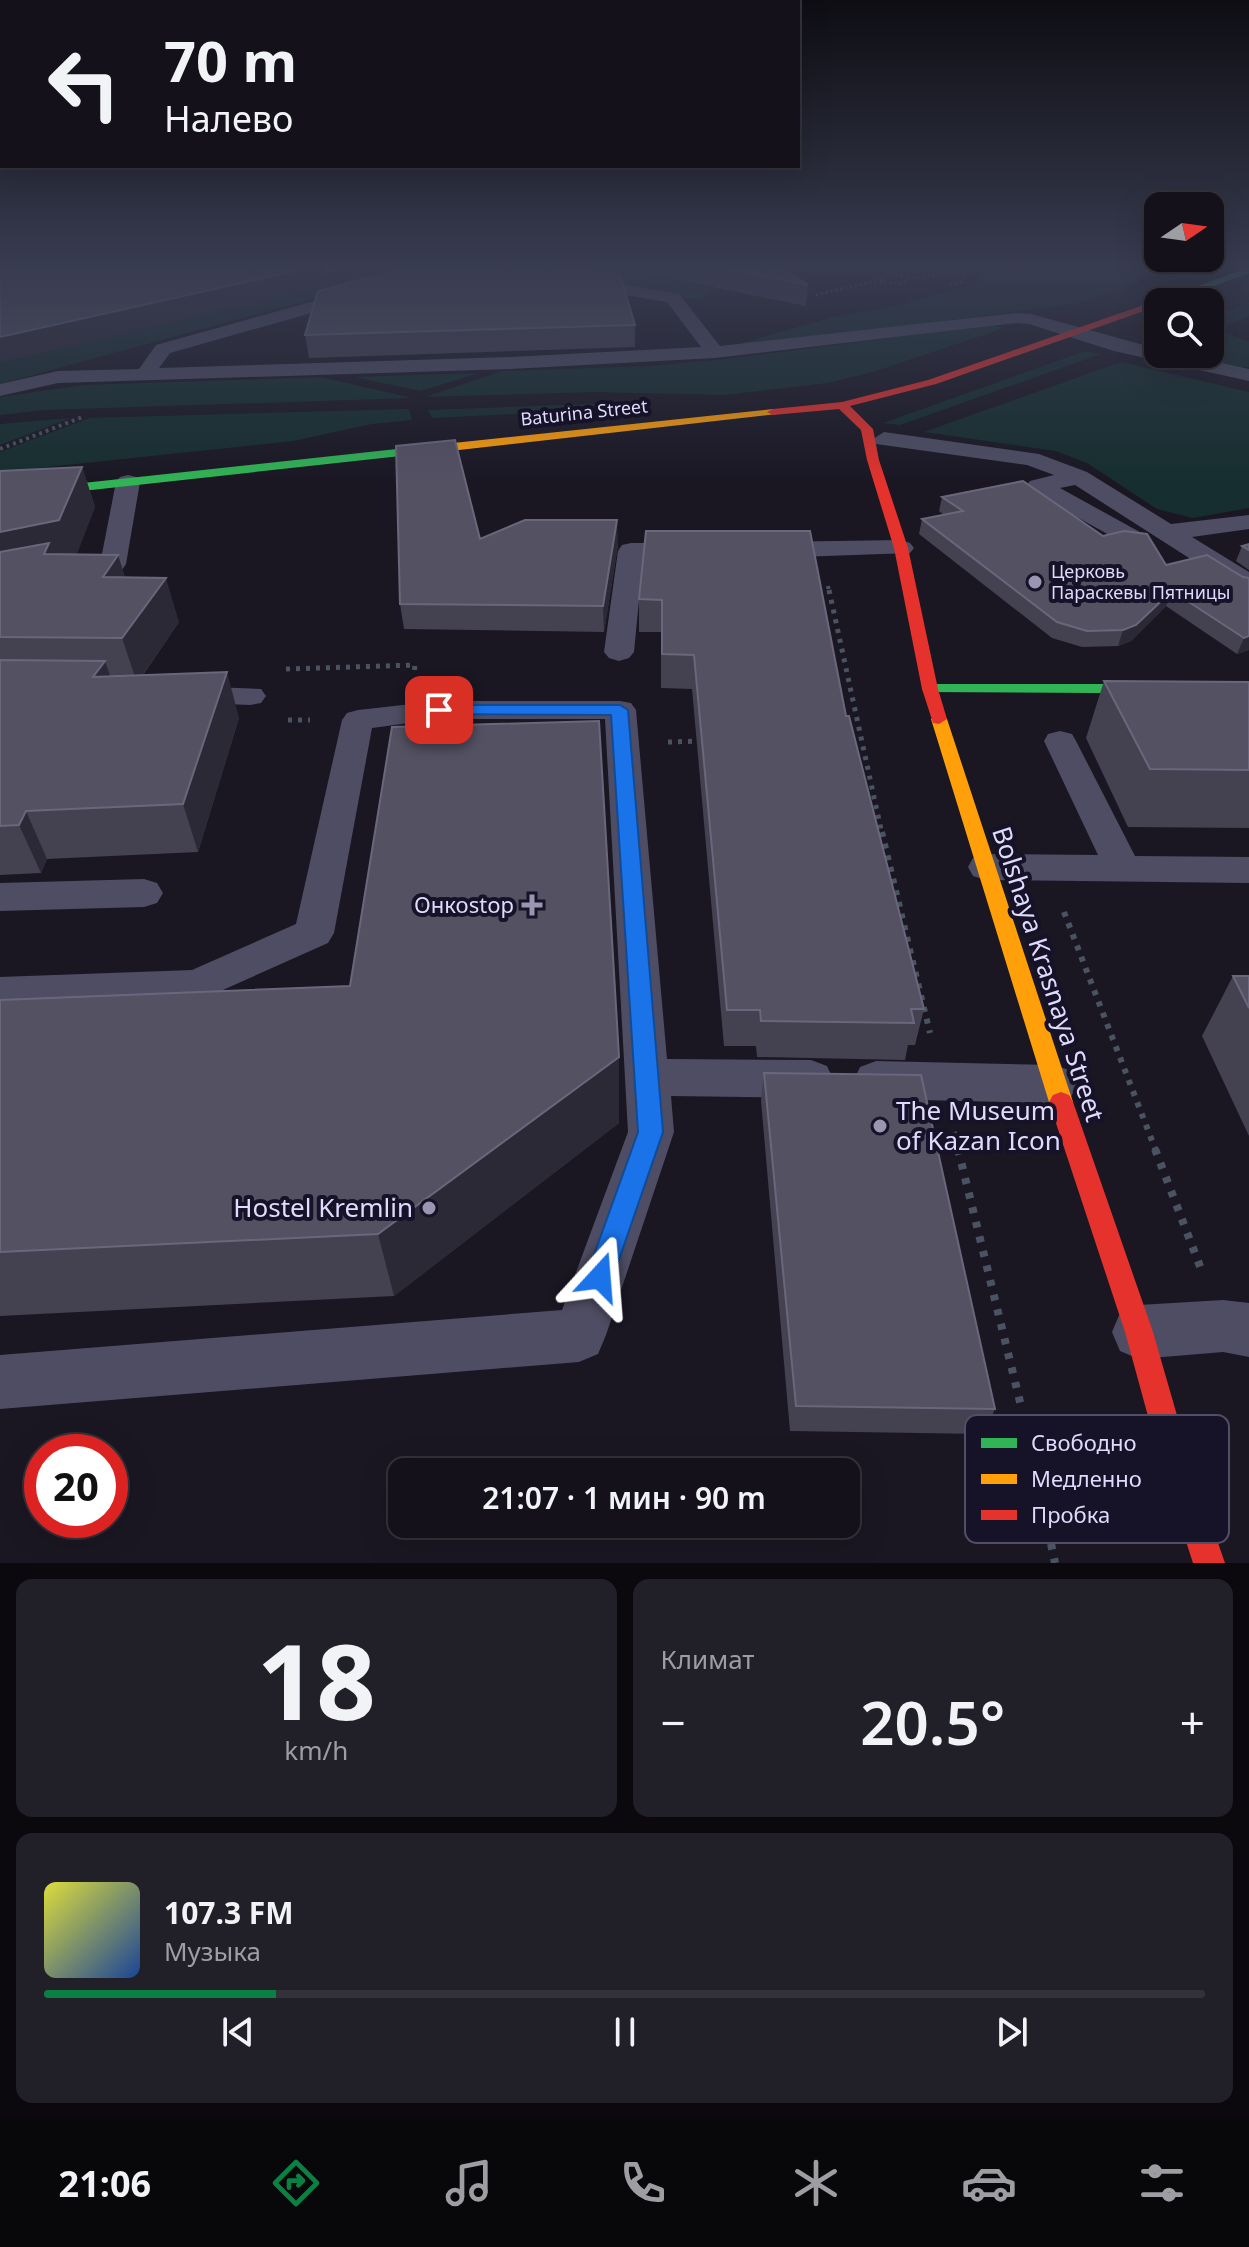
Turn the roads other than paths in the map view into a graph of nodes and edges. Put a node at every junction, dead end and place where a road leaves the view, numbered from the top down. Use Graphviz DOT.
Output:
graph roads {
  1 [pos="206,337"];
  2 [pos="703,337"];
  3 [pos="848,337"];
  4 [pos="1063,337"];
  5 [pos="1087,337"];
  6 [pos="715,352"];
  7 [pos="145,374"];
  8 [pos="1249,375"];
  9 [pos="0,390"];
  10 [pos="842,405"];
  11 [pos="884,439"];
  12 [pos="1079,477"];
  13 [pos="128,482"];
  14 [pos="0,496"];
  15 [pos="1249,521"];
  16 [pos="1168,532"];
  17 [pos="1138,541"];
  18 [pos="901,548"];
  19 [pos="710,551"];
  20 [pos="741,551"];
  21 [pos="1249,584"];
  22 [pos="0,589"];
  23 [pos="619,652"];
  24 [pos="930,689"];
  25 [pos="1249,689"];
  26 [pos="157,695"];
  27 [pos="250,696"];
  28 [pos="1060,741"];
  29 [pos="986,867"];
  30 [pos="1123,869"];
  31 [pos="1249,870"];
  32 [pos="144,893"];
  33 [pos="0,897"];
  34 [pos="0,993"];
  35 [pos="646,1077"];
  36 [pos="1055,1084"];
  37 [pos="1249,1330"];
  38 [pos="1139,1332"];
  39 [pos="0,1382"];
  40 [pos="1162,1415"];
  41 [pos="1202,1543"];
  42 [pos="1209,1563"];
  1 -- 7 [label="lane"];
  2 -- 6 [label="lane"];
  3 -- 6 [label="lane"];
  4 -- 10 [label="main road, Baturina Street"];
  5 -- 8 [label="lane"];
  6 -- 7 [label="lane"];
  7 -- 9 [label="lane"];
  10 -- 13 [label="main road, Baturina Street"];
  10 -- 18 [label="main road, Bolshaya Krasnaya Street"];
  11 -- 12 [label="lane"];
  12 -- 16 [label="lane"];
  12 -- 17 [label="lane"];
  13 -- 14 [label="main road, Baturina Street"];
  13 -- 22 [label="lane"];
  15 -- 16 [label="lane"];
  16 -- 21 [label="lane"];
  18 -- 20 [label="lane"];
  18 -- 24 [label="main road, Bolshaya Krasnaya Street"];
  19 -- 23 [label="lane"];
  24 -- 25 [label="main road"];
  24 -- 29 [label="main road, Bolshaya Krasnaya Street"];
  26 -- 27 [label="lane"];
  28 -- 30 [label="lane"];
  29 -- 30 [label="lane"];
  29 -- 36 [label="main road, Bolshaya Krasnaya Street"];
  30 -- 31 [label="lane"];
  32 -- 33 [label="lane"];
  34 -- 35 [label="lane"];
  35 -- 36 [label="lane"];
  35 -- 39 [label="lane"];
  36 -- 38 [label="main road, Bolshaya Krasnaya Street"];
  37 -- 38 [label="lane"];
  38 -- 40 [label="main road, Bolshaya Krasnaya Street"];
  41 -- 42 [label="main road, Bolshaya Krasnaya Street"];
}
